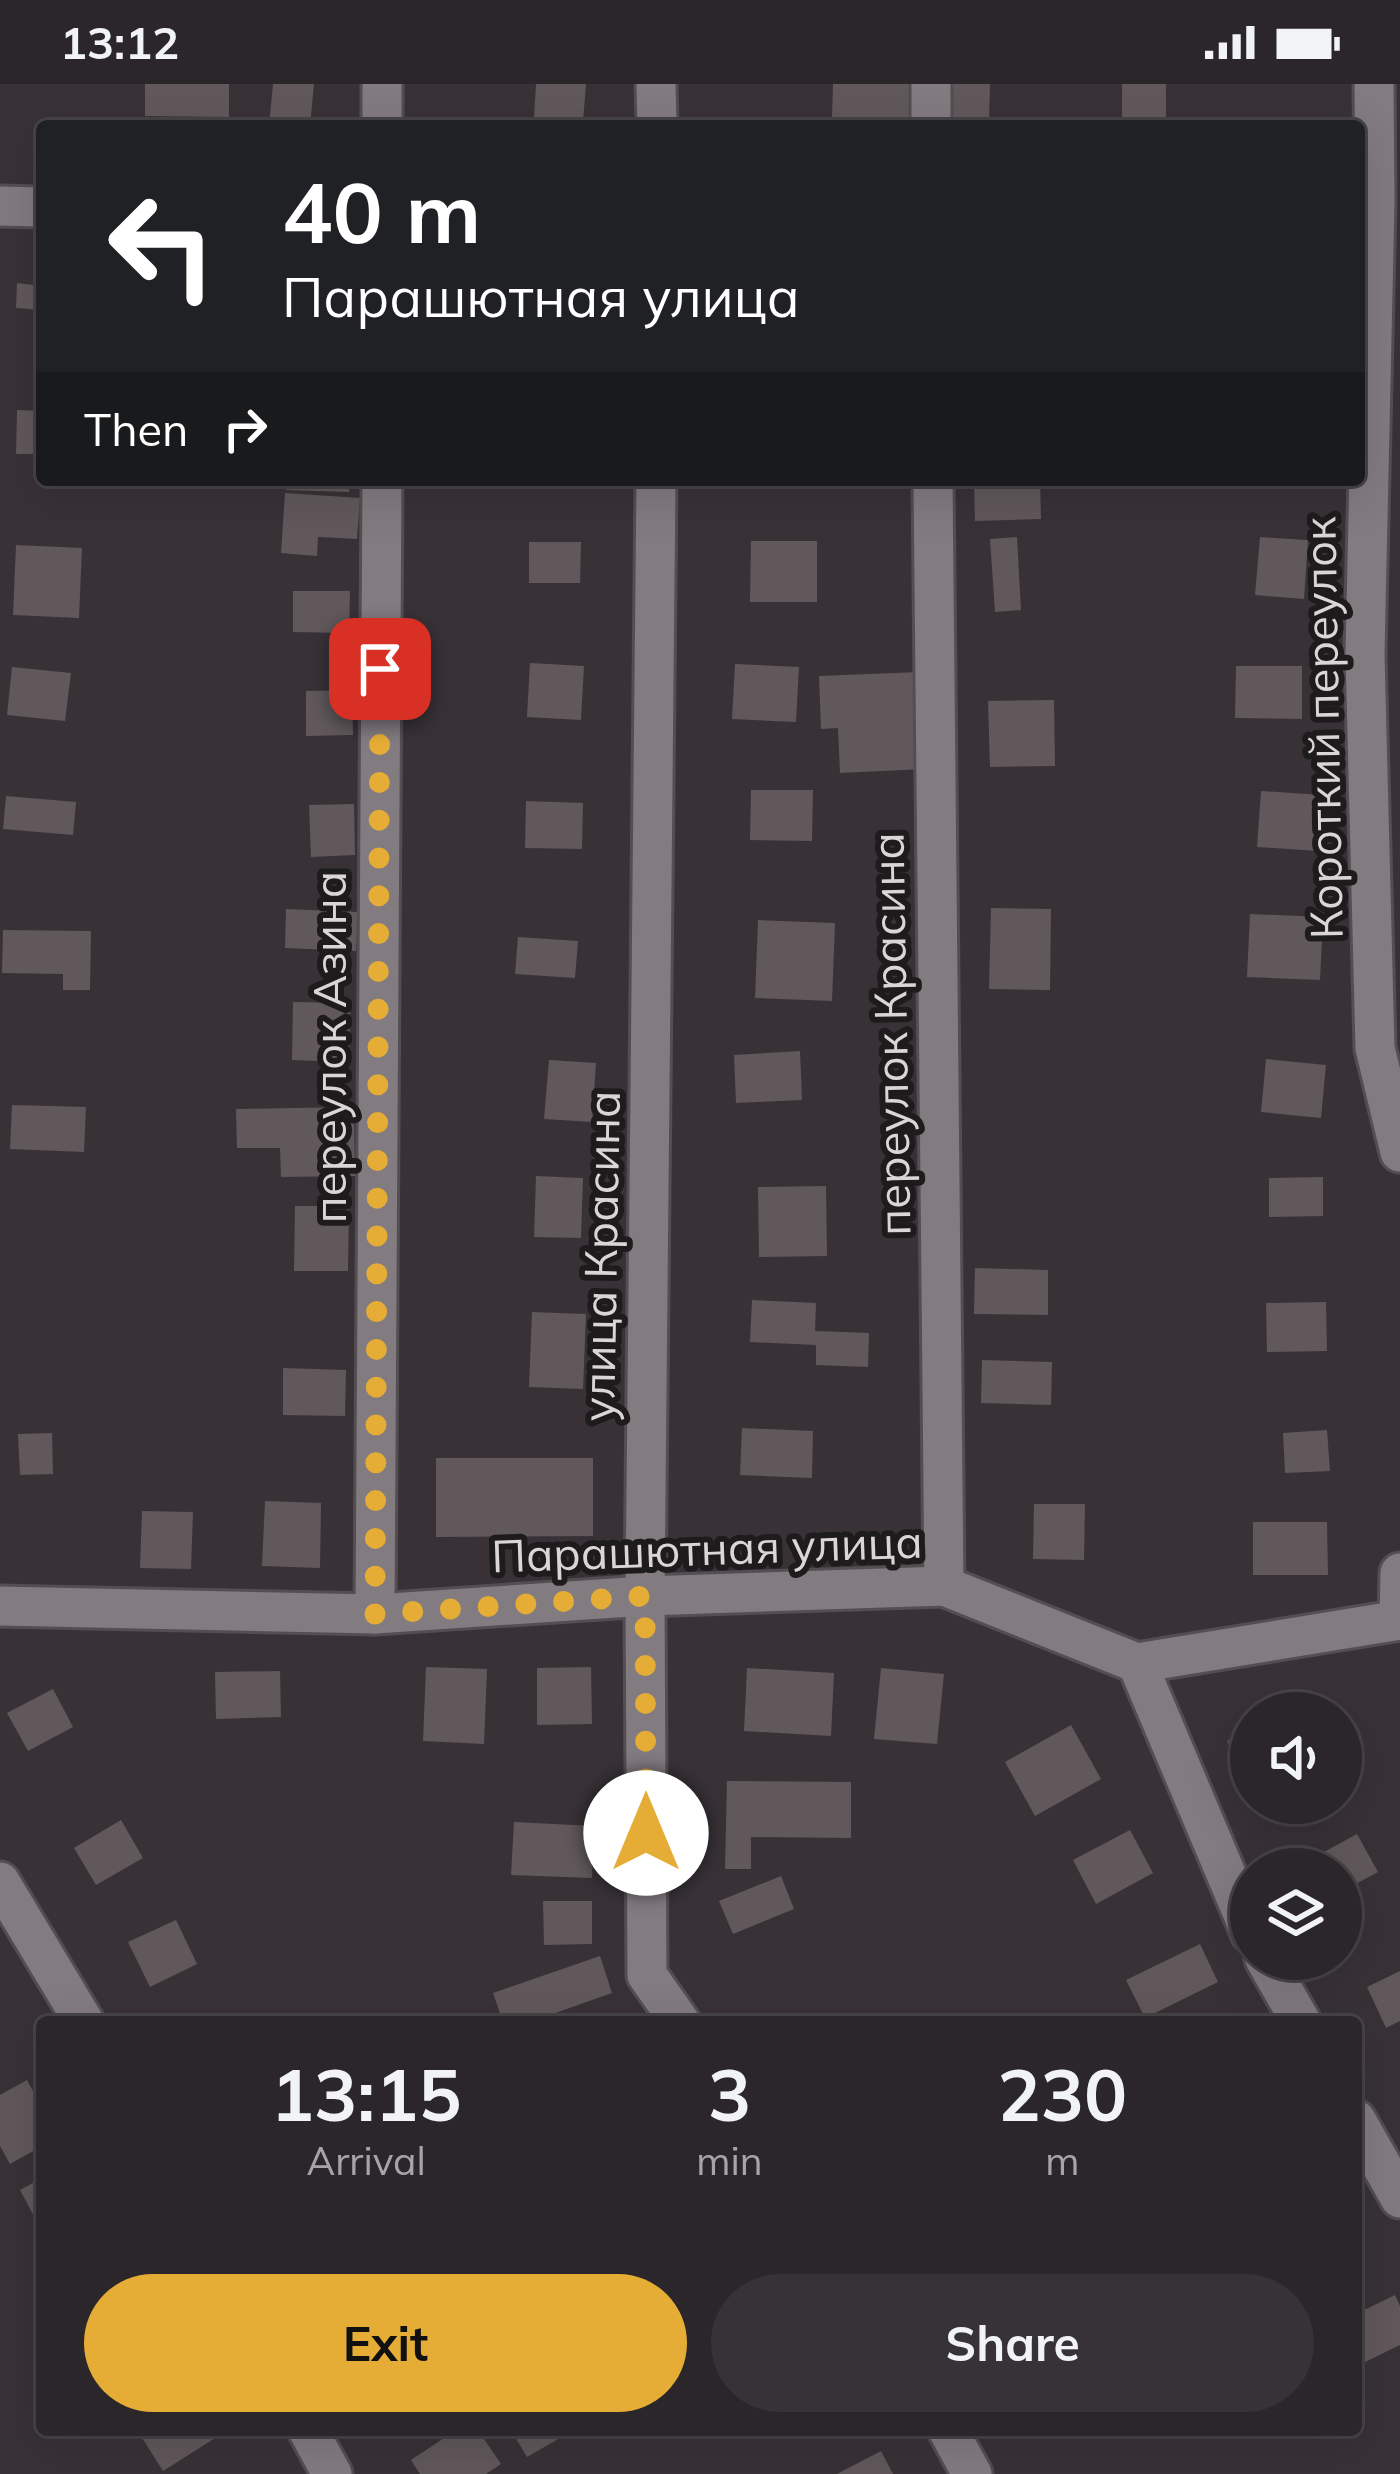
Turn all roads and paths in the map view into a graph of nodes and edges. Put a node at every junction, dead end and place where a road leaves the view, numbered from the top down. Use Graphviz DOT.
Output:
graph roads {
  1 [pos="382,84"];
  2 [pos="656,84"];
  3 [pos="931,84"];
  4 [pos="1374,84"];
  5 [pos="382,120"];
  6 [pos="657,120"];
  7 [pos="931,120"];
  8 [pos="1378,201"];
  9 [pos="0,206"];
  10 [pos="36,207"];
  11 [pos="382,486"];
  12 [pos="656,486"];
  13 [pos="934,486"];
  14 [pos="1400,1151"];
  15 [pos="1400,1573"];
  16 [pos="944,1586"];
  17 [pos="645,1596"];
  18 [pos="0,1606"];
  19 [pos="375,1614"];
  20 [pos="1399,1620"];
  21 [pos="1138,1663"];
  22 [pos="0,1882"];
  23 [pos="1230,1883"];
  24 [pos="1277,1980"];
  25 [pos="81,2016"];
  26 [pos="676,2016"];
  27 [pos="1298,2016"];
  28 [pos="1362,2131"];
  29 [pos="1400,2198"];
  30 [pos="311,2436"];
  31 [pos="951,2436"];
  32 [pos="332,2474"];
  33 [pos="972,2474"];
  1 -- 5 [label="street"];
  2 -- 6 [label="street"];
  3 -- 7 [label="street"];
  4 -- 8 [label="street, Короткий переулок"];
  8 -- 14 [label="street, Короткий переулок"];
  9 -- 10 [label="street"];
  11 -- 19 [label="street, переулок Азина"];
  12 -- 17 [label="street, улица Красина"];
  13 -- 16 [label="street, переулок Красина"];
  15 -- 20 [label="street"];
  16 -- 17 [label="street, Парашютная улица"];
  16 -- 21 [label="street, Парашютная улица"];
  17 -- 19 [label="street, Парашютная улица"];
  17 -- 26 [label="street, улица Красина"];
  18 -- 19 [label="street, Парашютная улица"];
  20 -- 21 [label="street"];
  21 -- 23 [label="street"];
  22 -- 25 [label="street"];
  24 -- 27 [label="street"];
  28 -- 29 [label="street"];
  30 -- 32 [label="street"];
  31 -- 33 [label="street"];
}
